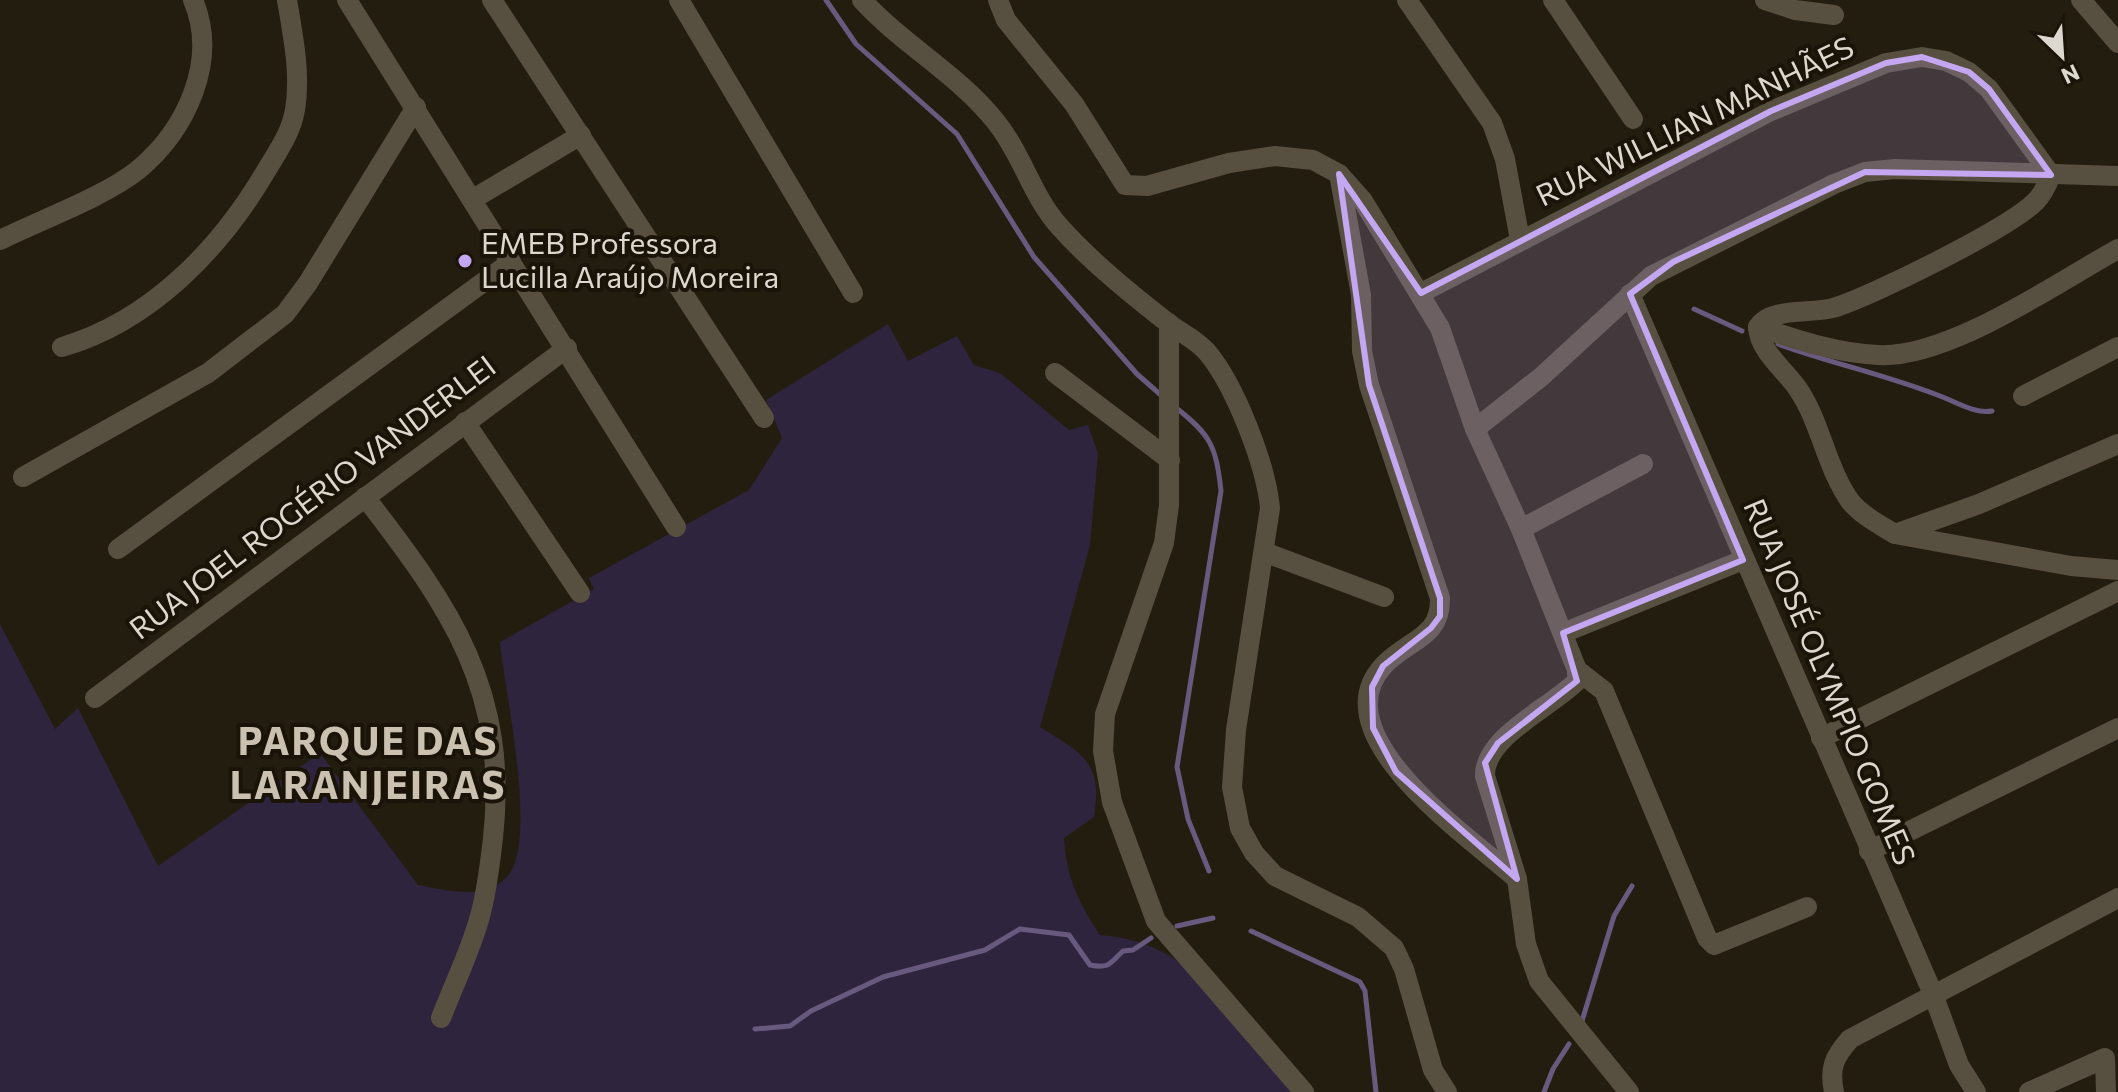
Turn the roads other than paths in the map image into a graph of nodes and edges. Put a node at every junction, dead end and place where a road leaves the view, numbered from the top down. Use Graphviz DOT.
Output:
graph roads {
  1 [pos="193,0"];
  2 [pos="287,0"];
  3 [pos="347,0"];
  4 [pos="492,0"];
  5 [pos="679,0"];
  6 [pos="862,0"];
  7 [pos="998,0"];
  8 [pos="1407,0"];
  9 [pos="1553,0"];
  10 [pos="1765,0"];
  11 [pos="2081,0"];
  12 [pos="1834,15"];
  13 [pos="2118,43"];
  14 [pos="416,107"];
  15 [pos="1633,119"];
  16 [pos="581,135"];
  17 [pos="1339,174"];
  18 [pos="2051,175"];
  19 [pos="2118,176"];
  20 [pos="473,199"];
  21 [pos="0,240"];
  22 [pos="1520,240"];
  23 [pos="2118,249"];
  24 [pos="511,262"];
  25 [pos="853,293"];
  26 [pos="1421,293"];
  27 [pos="1630,294"];
  28 [pos="1169,323"];
  29 [pos="1758,327"];
  30 [pos="62,347"];
  31 [pos="2118,347"];
  32 [pos="567,348"];
  33 [pos="1055,373"];
  34 [pos="2023,396"];
  35 [pos="764,418"];
  36 [pos="465,422"];
  37 [pos="1475,429"];
  38 [pos="2118,444"];
  39 [pos="1170,460"];
  40 [pos="1643,464"];
  41 [pos="23,477"];
  42 [pos="365,497"];
  43 [pos="676,527"];
  44 [pos="1521,529"];
  45 [pos="1895,534"];
  46 [pos="118,549"];
  47 [pos="1264,552"];
  48 [pos="1743,560"];
  49 [pos="2118,570"];
  50 [pos="2118,591"];
  51 [pos="580,593"];
  52 [pos="1384,597"];
  53 [pos="1563,633"];
  54 [pos="1577,670"];
  55 [pos="95,698"];
  56 [pos="2118,728"];
  57 [pos="1821,738"];
  58 [pos="1869,851"];
  59 [pos="1517,879"];
  60 [pos="2118,898"];
  61 [pos="1807,907"];
  62 [pos="1933,994"];
  63 [pos="441,1018"];
  64 [pos="2112,1054"];
  65 [pos="1304,1092"];
  66 [pos="1447,1092"];
  67 [pos="1629,1092"];
  68 [pos="1834,1092"];
  69 [pos="1976,1092"];
  70 [pos="2029,1092"];
  71 [pos="2106,1092"];
  1 -- 21 [label="street"];
  2 -- 30 [label="street"];
  3 -- 14 [label="street"];
  4 -- 16 [label="street"];
  5 -- 25 [label="street"];
  6 -- 28 [label="street"];
  7 -- 17 [label="street"];
  8 -- 22 [label="street"];
  9 -- 15 [label="street"];
  10 -- 12 [label="street"];
  11 -- 13 [label="street"];
  14 -- 20 [label="street"];
  14 -- 41 [label="street"];
  16 -- 20 [label="street"];
  16 -- 35 [label="street"];
  17 -- 26 [label="street"];
  17 -- 59 [label="street"];
  18 -- 19 [label="street"];
  18 -- 22 [label="street, RUA WILLIAN MANHÃES"];
  18 -- 27 [label="street"];
  18 -- 29 [label="street"];
  20 -- 24 [label="street"];
  22 -- 26 [label="street, RUA WILLIAN MANHÃES"];
  23 -- 29 [label="street"];
  24 -- 32 [label="street"];
  24 -- 46 [label="street"];
  26 -- 37 [label="street"];
  27 -- 37 [label="street"];
  27 -- 48 [label="street, RUA JOSÉ OLYMPIO GOMES"];
  28 -- 39 [label="street"];
  28 -- 47 [label="street"];
  29 -- 45 [label="street"];
  31 -- 34 [label="street"];
  32 -- 36 [label="street, RUA JOEL ROGÉRIO VANDERLEI"];
  32 -- 43 [label="street"];
  33 -- 39 [label="street"];
  36 -- 42 [label="street, RUA JOEL ROGÉRIO VANDERLEI"];
  36 -- 51 [label="street"];
  37 -- 44 [label="street"];
  38 -- 45 [label="street"];
  39 -- 65 [label="street"];
  40 -- 44 [label="street"];
  42 -- 55 [label="street, RUA JOEL ROGÉRIO VANDERLEI"];
  42 -- 63 [label="street"];
  44 -- 53 [label="street"];
  45 -- 49 [label="street"];
  47 -- 52 [label="street"];
  47 -- 66 [label="street"];
  48 -- 53 [label="street"];
  48 -- 57 [label="street, RUA JOSÉ OLYMPIO GOMES"];
  50 -- 57 [label="street"];
  53 -- 54 [label="street"];
  54 -- 59 [label="street"];
  54 -- 61 [label="street"];
  56 -- 58 [label="street"];
  57 -- 58 [label="street, RUA JOSÉ OLYMPIO GOMES"];
  58 -- 62 [label="street, RUA JOSÉ OLYMPIO GOMES"];
  59 -- 67 [label="street"];
  60 -- 62 [label="street"];
  62 -- 68 [label="street"];
  62 -- 69 [label="street, RUA JOSÉ OLYMPIO GOMES"];
  64 -- 70 [label="street"];
  64 -- 71 [label="street"];
}
